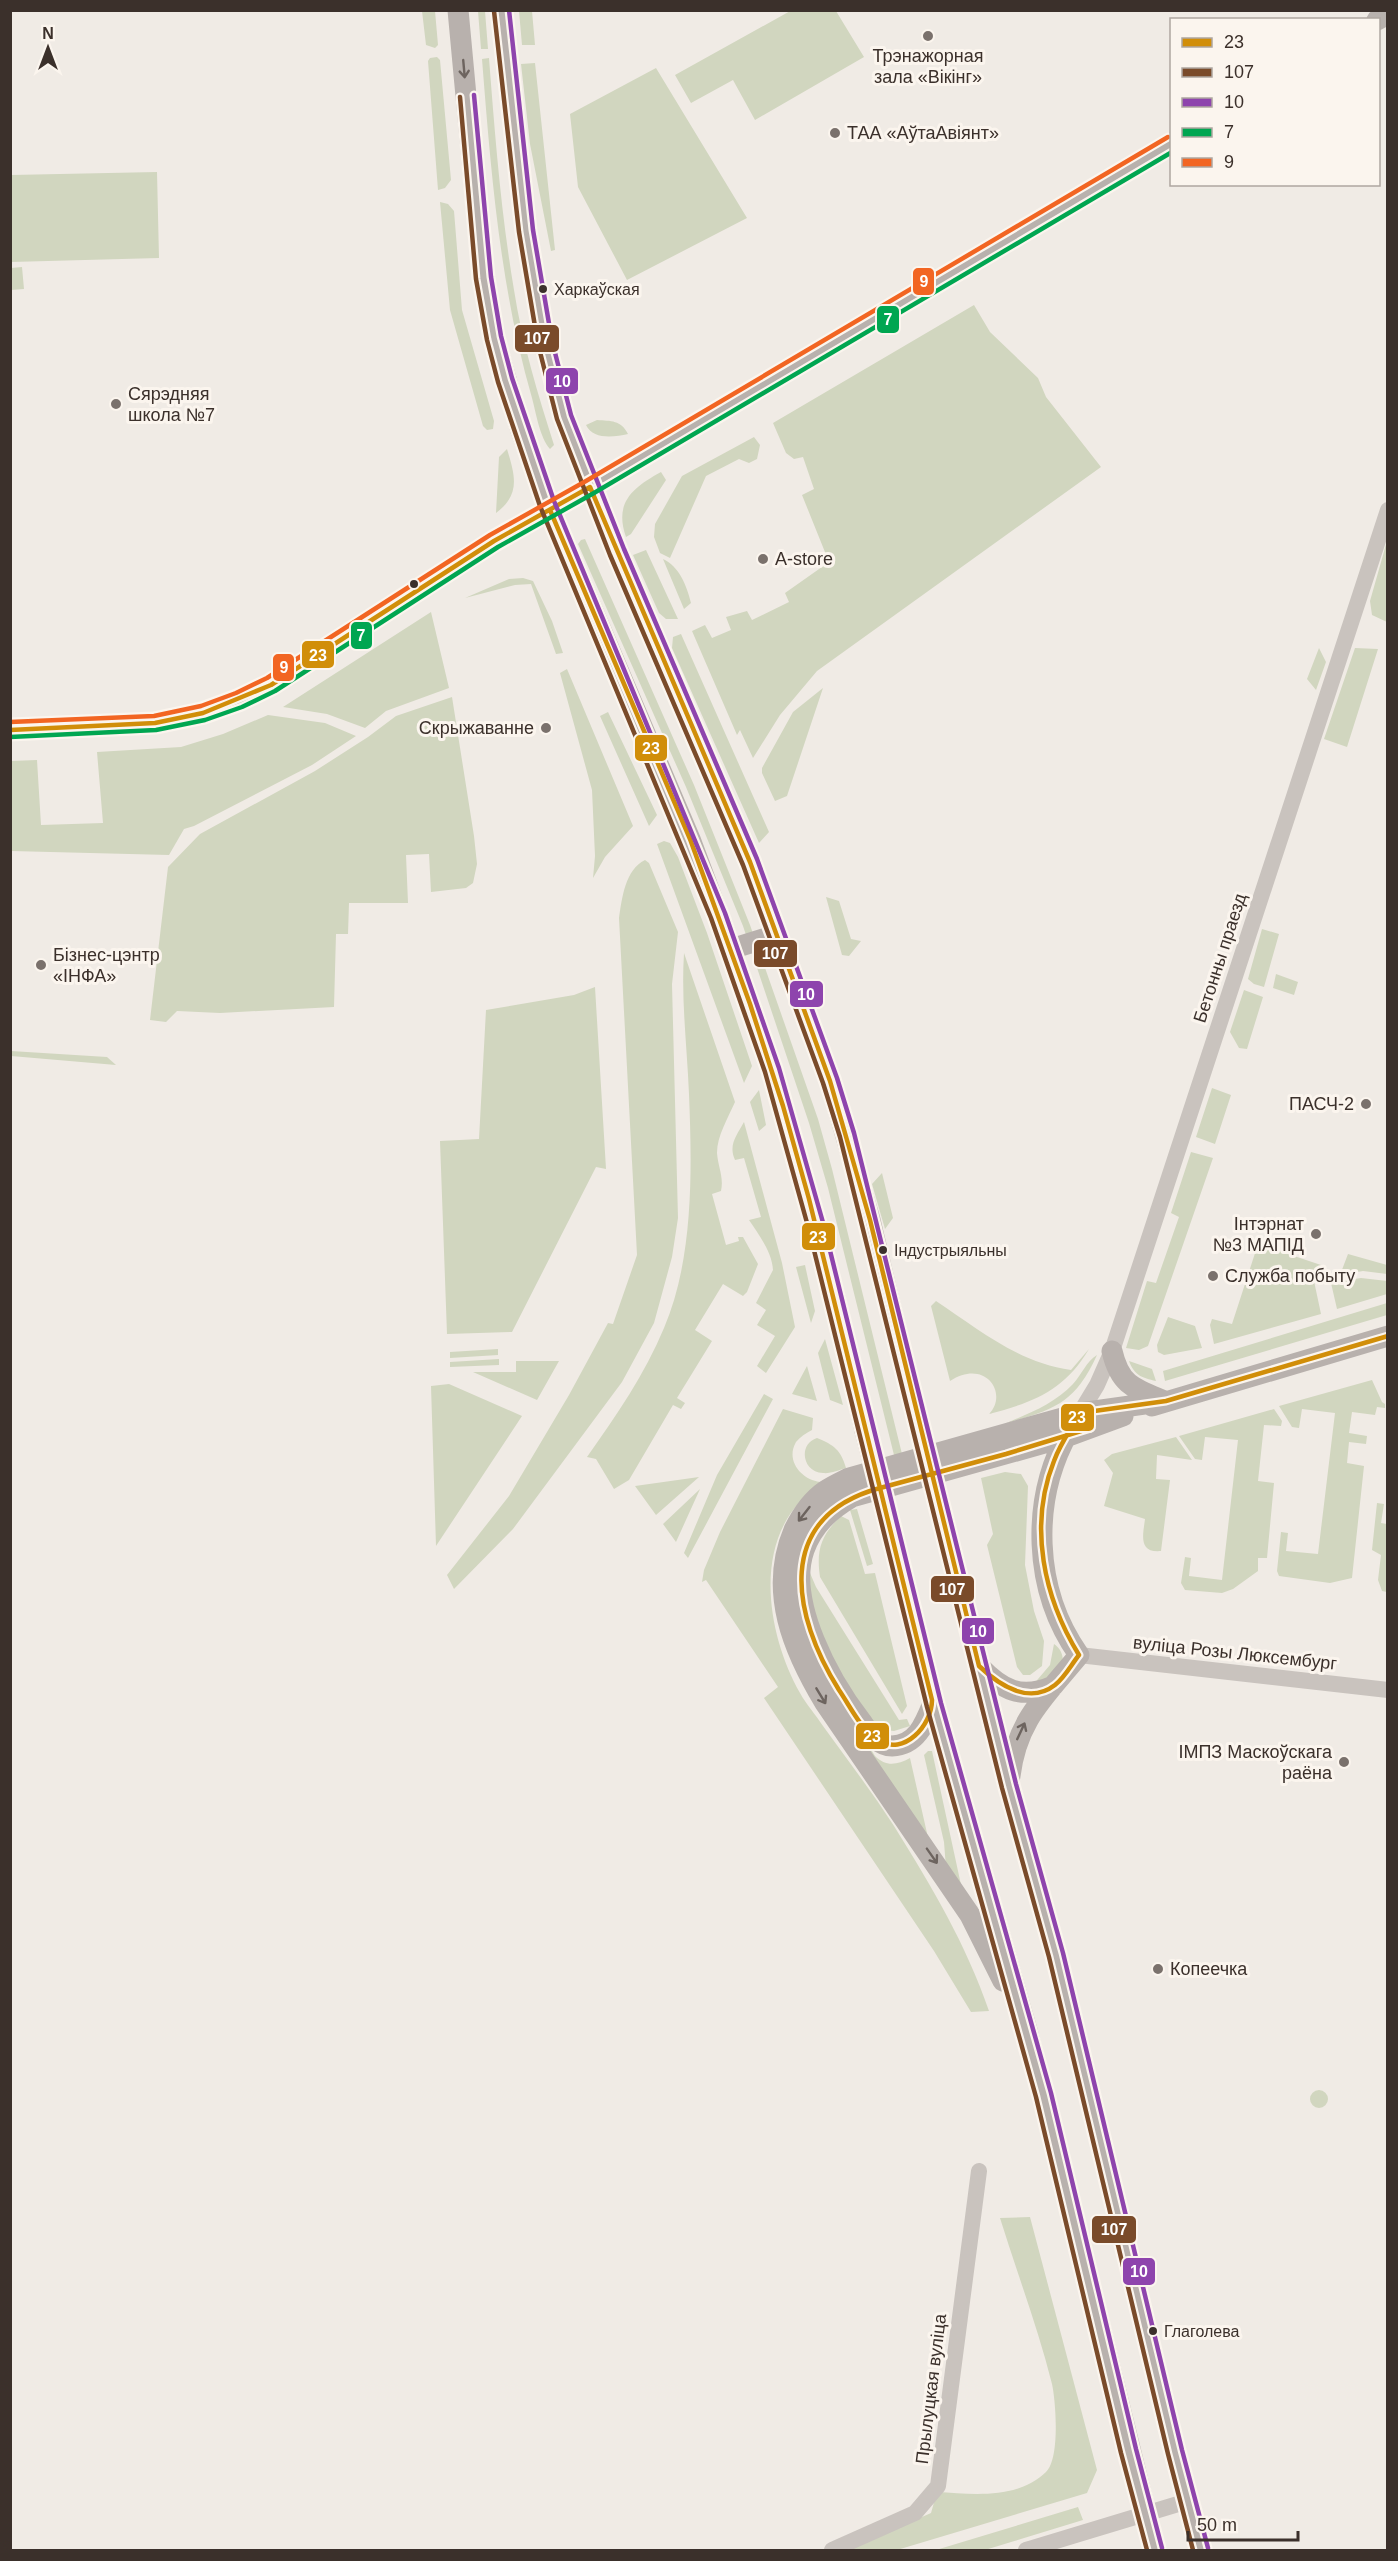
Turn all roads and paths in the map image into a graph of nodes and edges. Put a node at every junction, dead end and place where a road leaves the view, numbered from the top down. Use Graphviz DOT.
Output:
graph roads {
  1 [pos="458,10"];
  2 [pos="501,10"];
  3 [pos="1170,144"];
  4 [pos="590,487"];
  5 [pos="550,510"];
  6 [pos="1388,510"];
  7 [pos="10,730"];
  8 [pos="776,934"];
  9 [pos="728,940"];
  10 [pos="1388,1336"];
  11 [pos="1112,1351"];
  12 [pos="1166,1401"];
  13 [pos="1080,1413"];
  14 [pos="1041,1425"];
  15 [pos="1066,1437"];
  16 [pos="1028,1448"];
  17 [pos="1051,1467"];
  18 [pos="1079,1655"];
  19 [pos="979,1666"];
  20 [pos="1054,1686"];
  21 [pos="1388,1690"];
  22 [pos="933,1703"];
  23 [pos="1009,1786"];
  24 [pos="1027,2030"];
  25 [pos="979,2171"];
  26 [pos="1188,2501"];
  27 [pos="1144,2515"];
  28 [pos="832,2550"];
  29 [pos="1026,2550"];
  30 [pos="1155,2550"];
  31 [pos="1201,2550"];
  1 -- 5 [label="main road, one-way"];
  2 -- 4 [label="main road"];
  3 -- 4 [label="main road"];
  4 -- 5 [label="main road"];
  4 -- 8 [label="main road"];
  5 -- 7 [label="main road"];
  5 -- 9 [label="main road"];
  6 -- 11 [label="street, Бетонны праезд"];
  8 -- 9 [label="main road"];
  8 -- 19 [label="main road, bridge"];
  9 -- 22 [label="main road, bridge"];
  10 -- 12 [label="main road"];
  11 -- 12 [label="main road"];
  11 -- 13 [label="street, Бетонны праезд"];
  12 -- 13 [label="main road"];
  12 -- 15 [label="main road"];
  13 -- 14 [label="main road"];
  13 -- 15 [label="main road"];
  14 -- 15 [label="main road"];
  14 -- 24 [label="main road, one-way"];
  15 -- 16 [label="main road"];
  15 -- 17 [label="main road"];
  16 -- 17 [label="main road"];
  16 -- 22 [label="main road"];
  17 -- 18 [label="main road"];
  18 -- 20 [label="main road"];
  18 -- 21 [label="street, вуліца Розы Люксембург"];
  19 -- 20 [label="main road"];
  19 -- 23 [label="main road"];
  23 -- 20 [label="main road, one-way"];
  22 -- 24 [label="main road"];
  23 -- 26 [label="main road"];
  24 -- 27 [label="main road"];
  25 -- 28 [label="street, Прылуцкая вуліца"];
  26 -- 27 [label="street"];
  26 -- 31 [label="main road"];
  27 -- 29 [label="street"];
  27 -- 30 [label="main road"];
}
